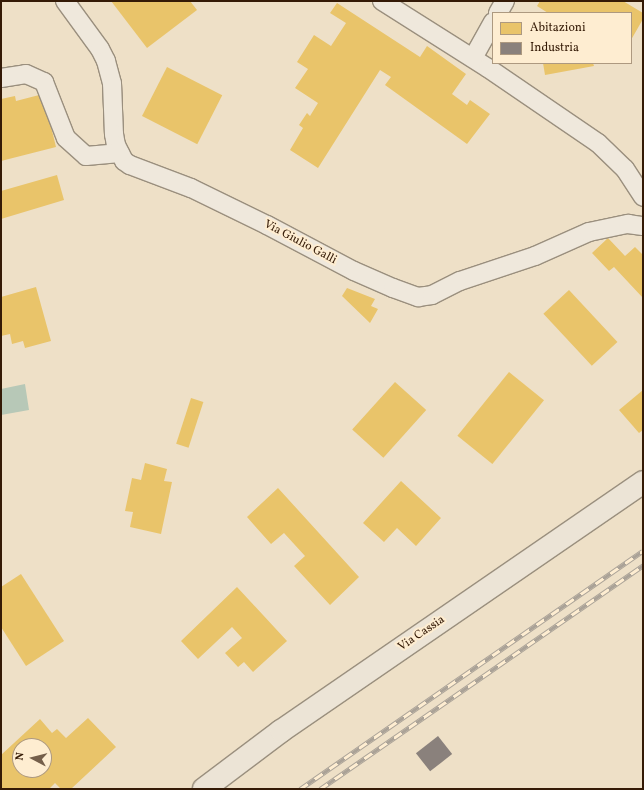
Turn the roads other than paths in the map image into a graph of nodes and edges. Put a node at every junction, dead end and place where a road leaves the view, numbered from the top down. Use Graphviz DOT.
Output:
graph roads {
  1 [pos="66,1"];
  2 [pos="382,1"];
  3 [pos="505,1"];
  4 [pos="499,12"];
  5 [pos="492,24"];
  6 [pos="473,58"];
  7 [pos="1,78"];
  8 [pos="120,153"];
  9 [pos="643,197"];
  10 [pos="643,226"];
  11 [pos="643,482"];
  12 [pos="204,789"];
  1 -- 8 [label="street, Via Giulio Galli"];
  2 -- 6 [label="street"];
  3 -- 4 [label="street"];
  5 -- 6 [label="street"];
  6 -- 9 [label="street"];
  7 -- 8 [label="street"];
  8 -- 10 [label="street, Via Giulio Galli"];
  11 -- 12 [label="main road, Via Cassia"];
}
